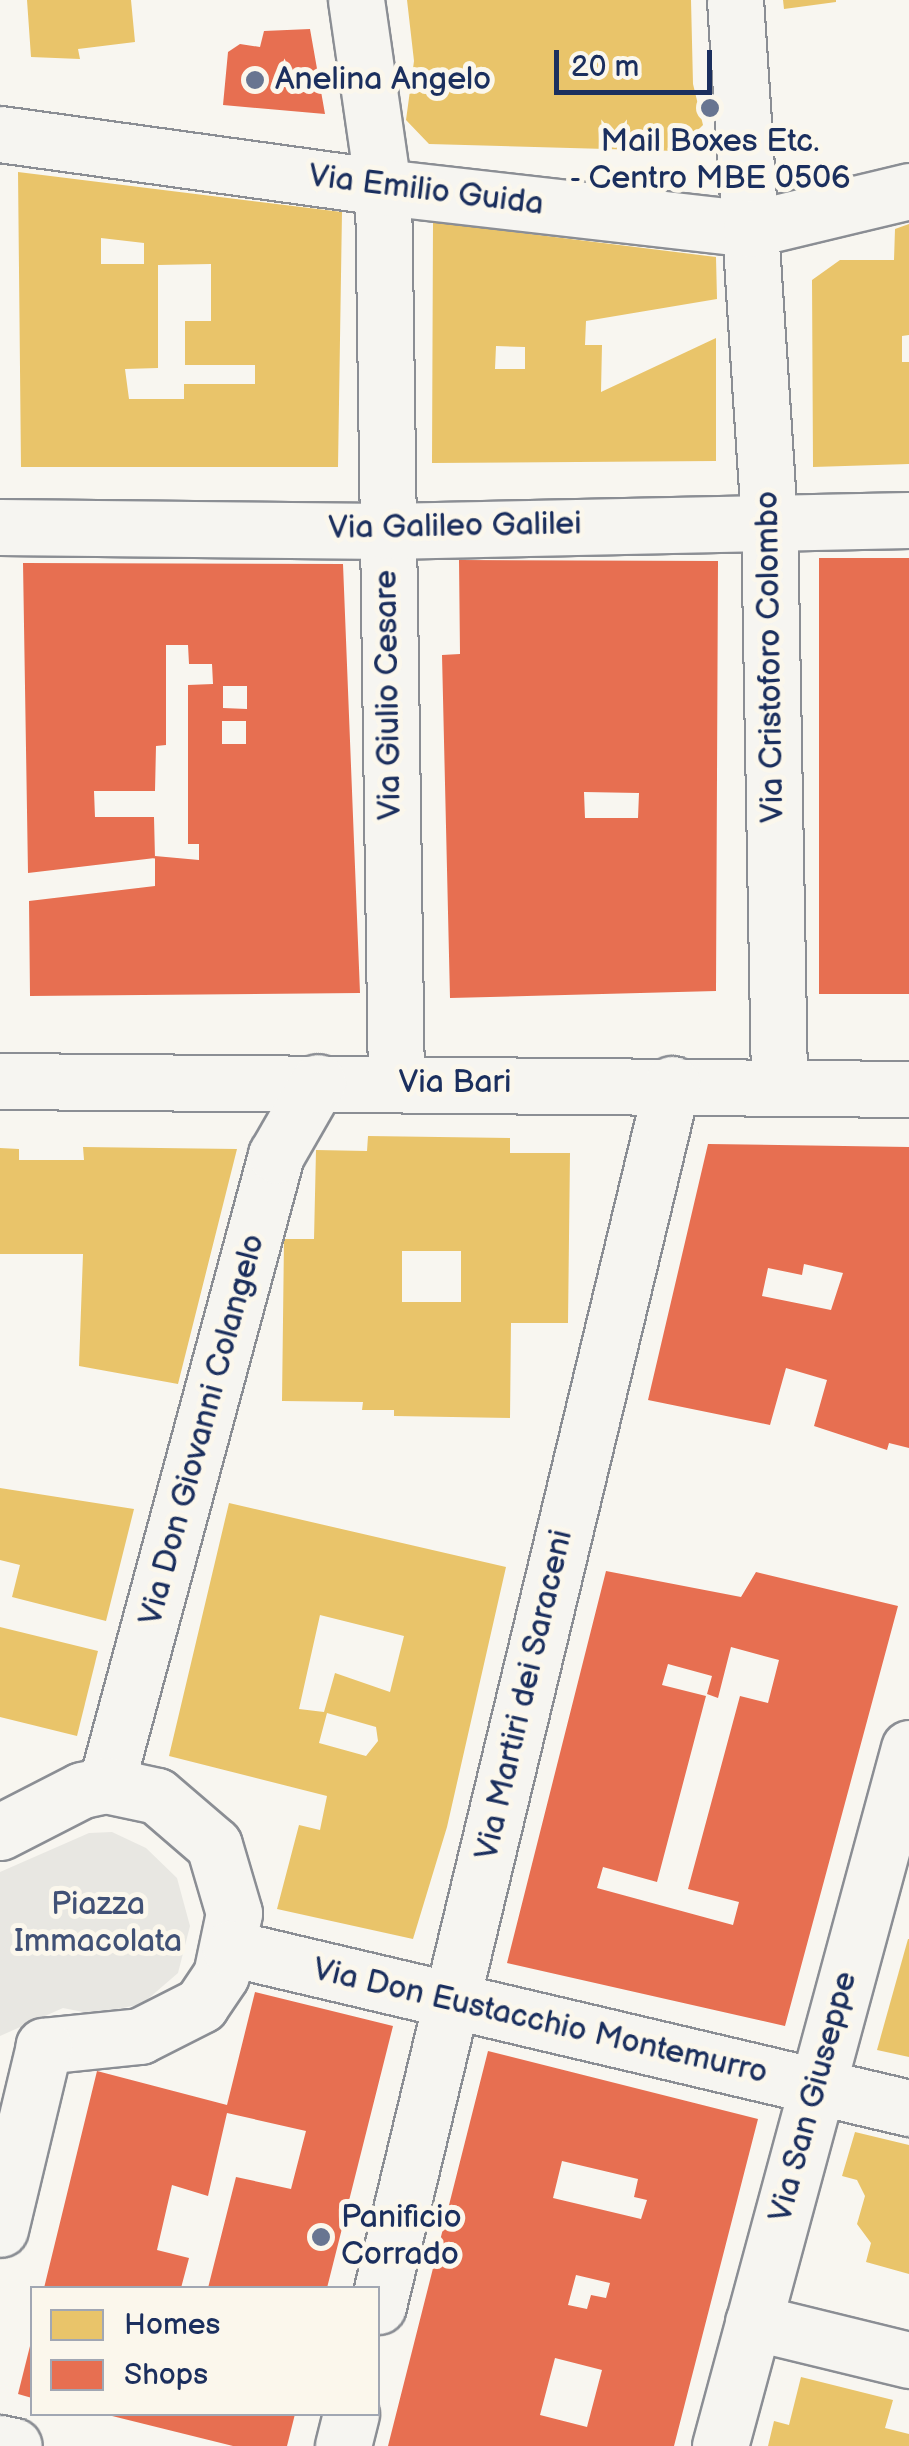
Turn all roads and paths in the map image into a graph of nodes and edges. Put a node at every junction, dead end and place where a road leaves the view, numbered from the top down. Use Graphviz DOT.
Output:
graph roads {
  1 [pos="356,0"];
  2 [pos="735,0"];
  3 [pos="0,134"];
  4 [pos="383,188"];
  5 [pos="909,190"];
  6 [pos="751,229"];
  7 [pos="769,520"];
  8 [pos="909,520"];
  9 [pos="0,527"];
  10 [pos="386,531"];
  11 [pos="0,1081"];
  12 [pos="318,1082"];
  13 [pos="396,1083"];
  14 [pos="672,1084"];
  15 [pos="779,1084"];
  16 [pos="909,1089"];
  17 [pos="909,1748"];
  18 [pos="106,1785"];
  19 [pos="0,1832"];
  20 [pos="230,1948"];
  21 [pos="453,2001"];
  22 [pos="817,2088"];
  23 [pos="909,2108"];
  24 [pos="0,2229"];
  25 [pos="380,2298"];
  26 [pos="753,2322"];
  27 [pos="909,2360"];
  28 [pos="350,2416"];
  29 [pos="0,2443"];
  30 [pos="14,2446"];
  31 [pos="343,2446"];
  32 [pos="720,2446"];
  1 -- 4 [label="street, Via Giulio Cesare"];
  2 -- 6 [label="street, Via Cristoforo Colombo"];
  3 -- 4 [label="street, Via Emilio Guida"];
  4 -- 6 [label="street, Via Emilio Guida"];
  4 -- 10 [label="street, Via Giulio Cesare"];
  5 -- 6 [label="street, Via Emilio Guida"];
  6 -- 7 [label="street, Via Cristoforo Colombo"];
  7 -- 8 [label="street, Via Galileo Galilei"];
  7 -- 10 [label="street, Via Galileo Galilei"];
  7 -- 15 [label="street, Via Cristoforo Colombo"];
  9 -- 10 [label="street, Via Galileo Galilei"];
  10 -- 13 [label="street, Via Giulio Cesare"];
  11 -- 12 [label="street, Via Bari"];
  12 -- 13 [label="street, Via Bari"];
  12 -- 18 [label="street, Via Don Giovanni Colangelo"];
  13 -- 14 [label="street, Via Bari"];
  14 -- 15 [label="street, Via Bari"];
  14 -- 21 [label="street, Via Martiri dei Saraceni"];
  15 -- 16 [label="street, Via Bari"];
  17 -- 22 [label="street, Via San Giuseppe"];
  18 -- 19 [label="street"];
  18 -- 20 [label="street"];
  20 -- 21 [label="street, Via Don Eustacchio Montemurro"];
  20 -- 24 [label="street"];
  21 -- 22 [label="street, Via Don Eustacchio Montemurro"];
  21 -- 25 [label="street, Via Martiri dei Saraceni"];
  22 -- 23 [label="street, Via Don Eustacchio Montemurro"];
  22 -- 26 [label="street, Via San Giuseppe"];
  26 -- 27 [label="street"];
  26 -- 32 [label="street, Via San Giuseppe"];
  28 -- 31 [label="street"];
  29 -- 30 [label="street"];
}
